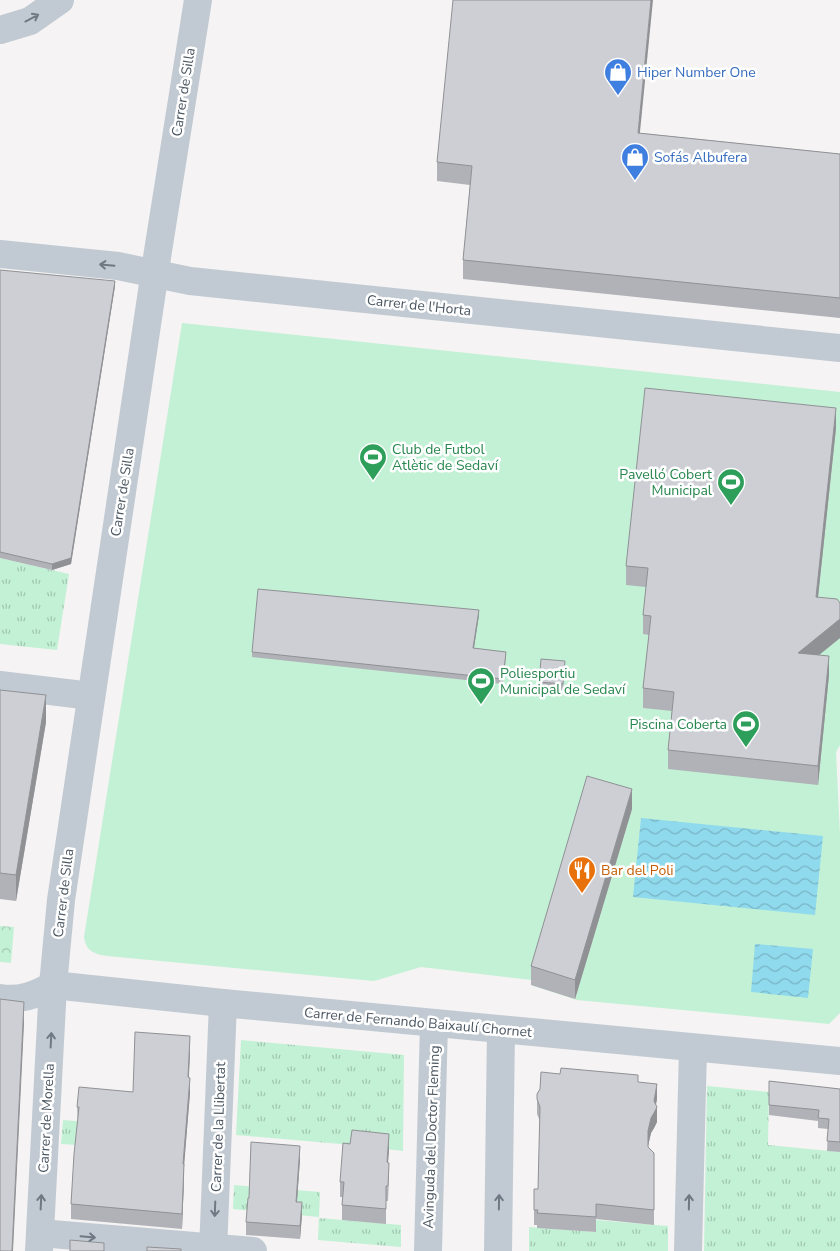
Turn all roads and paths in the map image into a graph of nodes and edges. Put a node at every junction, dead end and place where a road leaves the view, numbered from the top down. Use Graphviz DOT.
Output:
graph roads {
  1 [pos="60,0"];
  2 [pos="198,0"];
  3 [pos="0,30"];
  4 [pos="0,254"];
  5 [pos="155,274"];
  6 [pos="840,348"];
  7 [pos="0,684"];
  8 [pos="91,696"];
  9 [pos="53,985"];
  10 [pos="0,998"];
  11 [pos="223,1003"];
  12 [pos="434,1023"];
  13 [pos="501,1030"];
  14 [pos="693,1048"];
  15 [pos="840,1061"];
  16 [pos="39,1242"];
  17 [pos="213,1249"];
  18 [pos="253,1251"];
  19 [pos="428,1251"];
  20 [pos="498,1251"];
  21 [pos="688,1251"];
  3 -- 1 [label="street, one-way"];
  2 -- 5 [label="street, Carrer de Silla"];
  5 -- 4 [label="street, Carrer de l'Horta, one-way"];
  5 -- 6 [label="street, Carrer de l'Horta"];
  5 -- 8 [label="street, Carrer de Silla"];
  7 -- 8 [label="street"];
  8 -- 9 [label="street, Carrer de Silla"];
  9 -- 10 [label="street"];
  9 -- 11 [label="street, Carrer de Fernando Baixaulí Chornet"];
  16 -- 9 [label="street, Carrer de Morella, one-way"];
  11 -- 12 [label="street, Carrer de Fernando Baixaulí Chornet"];
  11 -- 17 [label="street, Carrer de la Llibertat, one-way"];
  12 -- 13 [label="street, Carrer de Fernando Baixaulí Chornet"];
  12 -- 19 [label="street, Avinguda del Doctor Fleming"];
  13 -- 14 [label="street, Carrer de Fernando Baixaulí Chornet"];
  20 -- 13 [label="street, one-way"];
  14 -- 15 [label="street, Carrer de Fernando Baixaulí Chornet"];
  21 -- 14 [label="street, one-way"];
  16 -- 17 [label="street, one-way"];
  17 -- 18 [label="street"];
}
